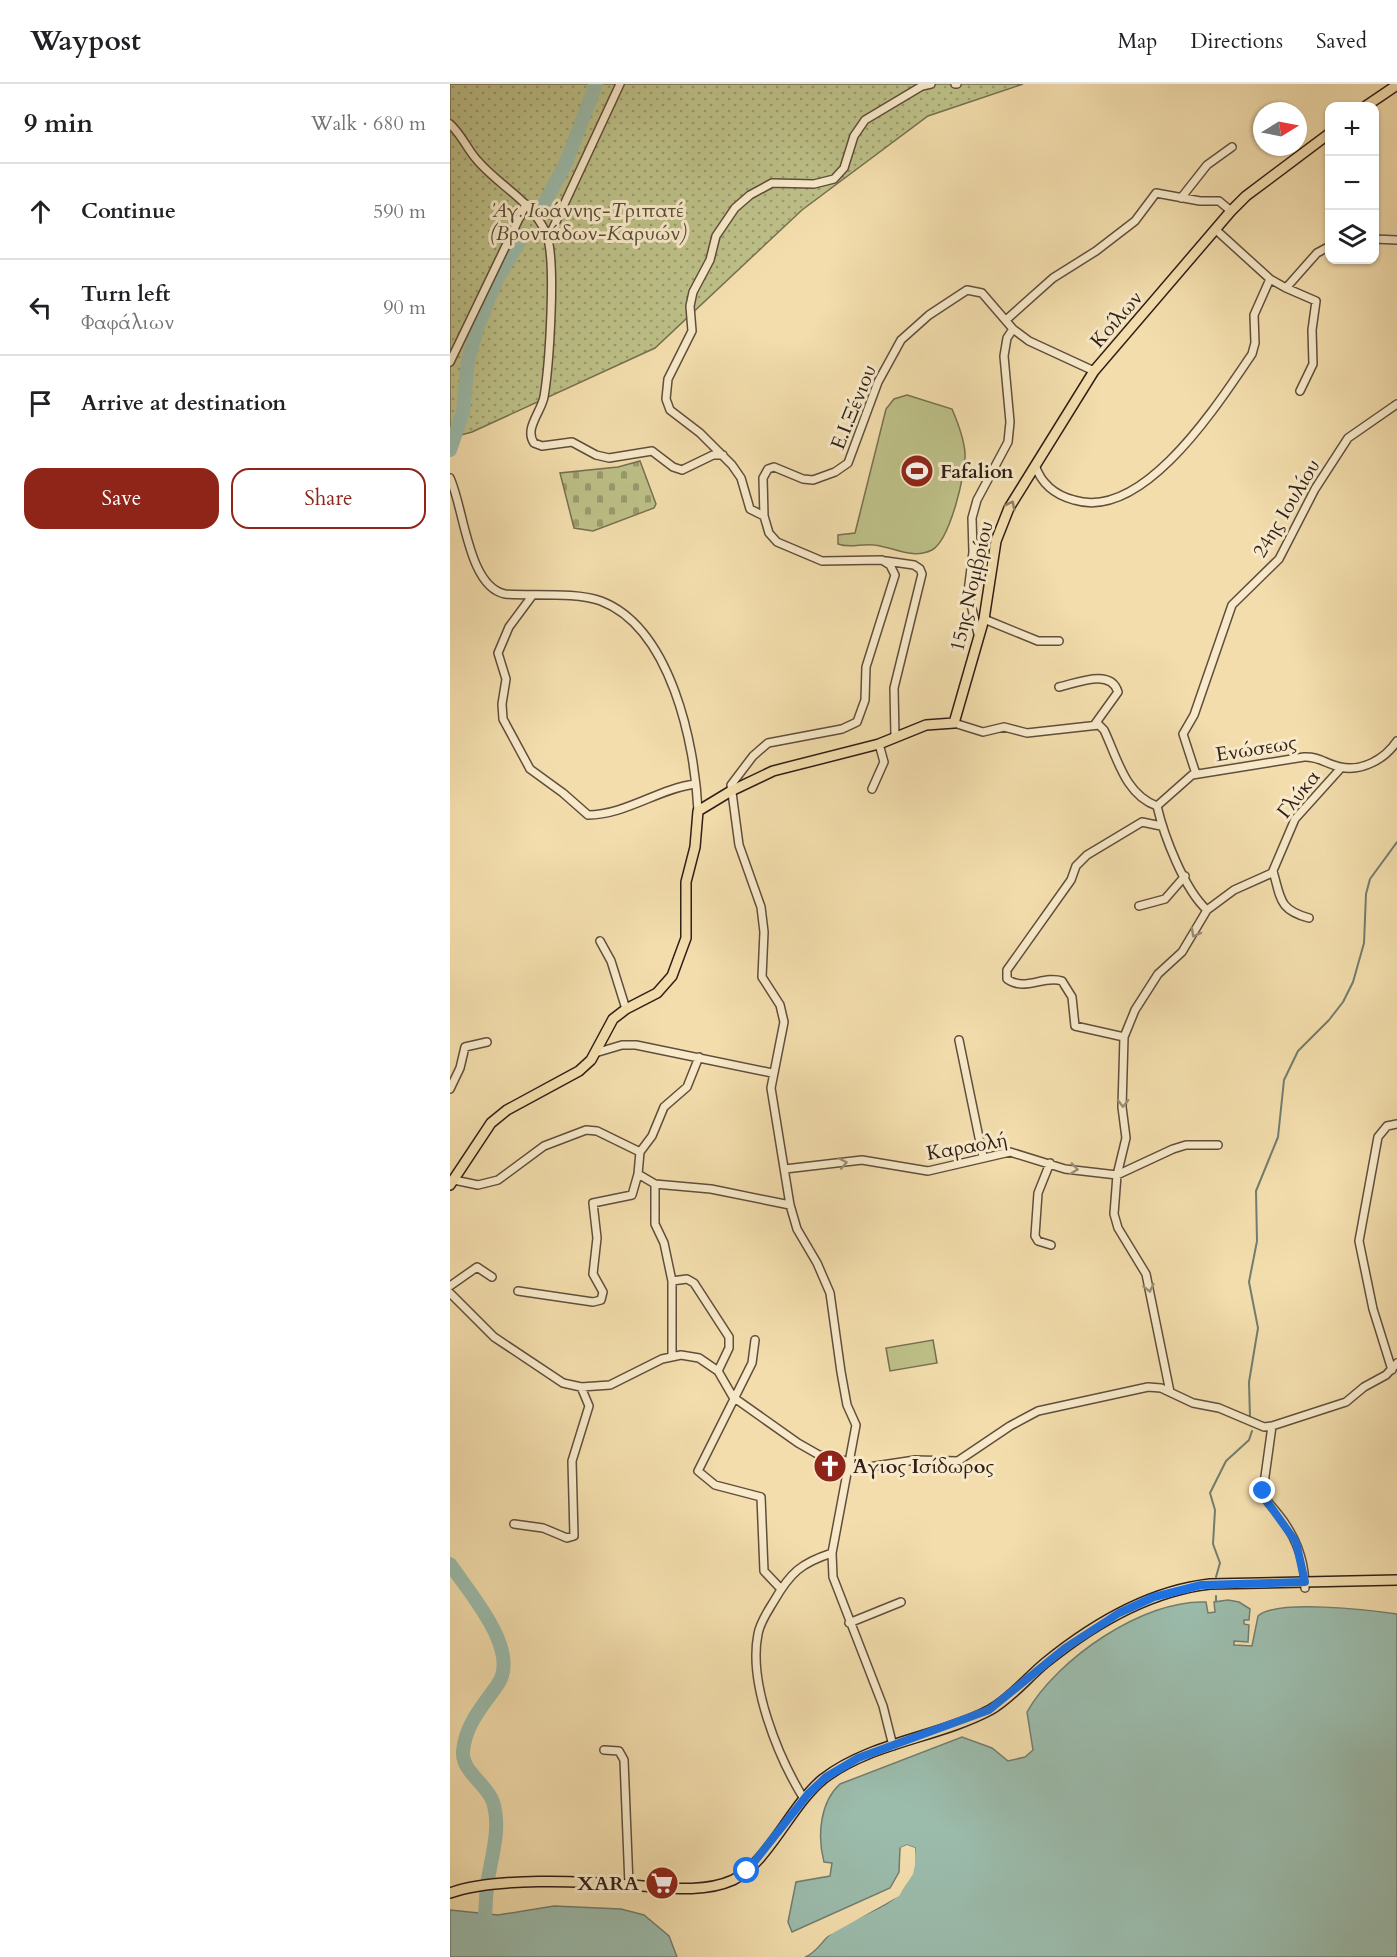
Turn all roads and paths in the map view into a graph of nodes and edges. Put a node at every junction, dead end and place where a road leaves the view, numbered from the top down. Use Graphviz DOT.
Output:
graph roads {
  1 [pos="620,84"];
  2 [pos="931,84"];
  3 [pos="1397,85"];
  4 [pos="1372,102"];
  5 [pos="450,124"];
  6 [pos="1325,136"];
  7 [pos="1232,147"];
  8 [pos="1181,198"];
  9 [pos="529,207"];
  10 [pos="1231,211"];
  11 [pos="1215,229"];
  12 [pos="547,235"];
  13 [pos="1379,239"];
  14 [pos="1397,240"];
  15 [pos="1325,248"];
  16 [pos="1272,281"];
  17 [pos="1286,288"];
  18 [pos="981,293"];
  19 [pos="1006,320"];
  20 [pos="1013,329"];
  21 [pos="450,362"];
  22 [pos="1094,371"];
  23 [pos="1300,391"];
  24 [pos="1397,405"];
  25 [pos="723,455"];
  26 [pos="1035,465"];
  27 [pos="450,479"];
  28 [pos="764,516"];
  29 [pos="886,561"];
  30 [pos="532,596"];
  31 [pos="984,619"];
  32 [pos="978,634"];
  33 [pos="1059,641"];
  34 [pos="1059,687"];
  35 [pos="954,723"];
  36 [pos="1095,724"];
  37 [pos="895,737"];
  38 [pos="1397,741"];
  39 [pos="879,744"];
  40 [pos="1341,768"];
  41 [pos="1196,774"];
  42 [pos="695,784"];
  43 [pos="872,789"];
  44 [pos="731,791"];
  45 [pos="1157,806"];
  46 [pos="698,811"];
  47 [pos="1161,826"];
  48 [pos="1273,871"];
  49 [pos="1185,876"];
  50 [pos="1139,906"];
  51 [pos="1207,910"];
  52 [pos="1309,918"];
  53 [pos="600,941"];
  54 [pos="626,1009"];
  55 [pos="1124,1037"];
  56 [pos="959,1041"];
  57 [pos="487,1042"];
  58 [pos="595,1053"];
  59 [pos="699,1057"];
  60 [pos="772,1073"];
  61 [pos="450,1089"];
  62 [pos="1397,1124"];
  63 [pos="1218,1145"];
  64 [pos="640,1152"];
  65 [pos="983,1157"];
  66 [pos="1050,1163"];
  67 [pos="785,1169"];
  68 [pos="638,1174"];
  69 [pos="1117,1174"];
  70 [pos="453,1179"];
  71 [pos="655,1184"];
  72 [pos="790,1205"];
  73 [pos="1051,1245"];
  74 [pos="492,1277"];
  75 [pos="672,1281"];
  76 [pos="450,1286"];
  77 [pos="518,1291"];
  78 [pos="450,1293"];
  79 [pos="755,1340"];
  80 [pos="672,1357"];
  81 [pos="1397,1363"];
  82 [pos="1392,1370"];
  83 [pos="718,1371"];
  84 [pos="581,1387"];
  85 [pos="1170,1392"];
  86 [pos="734,1397"];
  87 [pos="1272,1426"];
  88 [pos="850,1465"];
  89 [pos="514,1524"];
  90 [pos="832,1553"];
  91 [pos="1397,1580"];
  92 [pos="1305,1585"];
  93 [pos="1397,1586"];
  94 [pos="781,1589"];
  95 [pos="901,1602"];
  96 [pos="849,1623"];
  97 [pos="893,1746"];
  98 [pos="604,1750"];
  99 [pos="845,1767"];
  100 [pos="804,1799"];
  101 [pos="629,1885"];
  102 [pos="450,1893"];
  1 -- 12 [label="street"];
  2 -- 25 [label="street"];
  3 -- 4 [label="main road"];
  5 -- 9 [label="street"];
  6 -- 10 [label="main road, Κοίλων"];
  7 -- 8 [label="street"];
  8 -- 10 [label="street"];
  8 -- 19 [label="street"];
  9 -- 12 [label="street"];
  9 -- 21 [label="street"];
  10 -- 11 [label="main road, Κοίλων"];
  11 -- 16 [label="street"];
  11 -- 22 [label="main road, Κοίλων"];
  12 -- 25 [label="street"];
  13 -- 14 [label="street"];
  15 -- 17 [label="street"];
  16 -- 17 [label="street"];
  16 -- 26 [label="street"];
  17 -- 23 [label="street"];
  18 -- 19 [label="street, Κοίλων"];
  18 -- 28 [label="street, Ε.Ι.Ξένιου"];
  19 -- 20 [label="street, Κοίλων"];
  20 -- 22 [label="street, Κοίλων"];
  20 -- 32 [label="street"];
  22 -- 26 [label="main road, 15ης Νομβρίου"];
  24 -- 41 [label="street, 24ης Ιουλίου"];
  25 -- 28 [label="street"];
  31 -- 26 [label="main road, 15ης Νομβρίου, one-way"];
  27 -- 30 [label="street"];
  28 -- 29 [label="street, Ε.Ι.Ξένιου"];
  29 -- 37 [label="street, Ε.Ι.Ξένιου"];
  29 -- 44 [label="street"];
  30 -- 42 [label="street"];
  30 -- 42 [label="street"];
  31 -- 32 [label="main road, 15ης Νομβρίου"];
  31 -- 33 [label="street"];
  32 -- 35 [label="main road, 15ης Νομβρίου"];
  34 -- 36 [label="street"];
  35 -- 36 [label="street"];
  35 -- 37 [label="main road"];
  36 -- 45 [label="street"];
  37 -- 39 [label="main road"];
  38 -- 40 [label="street"];
  39 -- 43 [label="street"];
  39 -- 44 [label="main road"];
  40 -- 41 [label="street, Ενώσεως"];
  40 -- 48 [label="street, Γλύκα"];
  41 -- 45 [label="street, Ενώσεως"];
  42 -- 46 [label="street"];
  44 -- 46 [label="main road"];
  44 -- 60 [label="street"];
  45 -- 47 [label="street"];
  46 -- 54 [label="main road"];
  47 -- 49 [label="street"];
  47 -- 55 [label="street"];
  48 -- 51 [label="street"];
  48 -- 52 [label="street"];
  49 -- 50 [label="street"];
  49 -- 51 [label="street"];
  51 -- 55 [label="street, one-way"];
  53 -- 54 [label="street"];
  54 -- 58 [label="main road"];
  55 -- 69 [label="street, one-way"];
  56 -- 65 [label="street"];
  57 -- 61 [label="street"];
  58 -- 59 [label="street"];
  58 -- 70 [label="main road"];
  59 -- 60 [label="street"];
  59 -- 64 [label="street"];
  60 -- 67 [label="street"];
  62 -- 82 [label="street"];
  63 -- 69 [label="street"];
  64 -- 68 [label="street"];
  64 -- 70 [label="street"];
  65 -- 66 [label="street, Καραολή"];
  67 -- 65 [label="street, Καραολή, one-way"];
  66 -- 69 [label="street, Καραολή, one-way"];
  66 -- 73 [label="street"];
  67 -- 72 [label="street"];
  68 -- 71 [label="street"];
  68 -- 77 [label="street"];
  69 -- 85 [label="street, one-way"];
  71 -- 72 [label="street"];
  71 -- 75 [label="street"];
  72 -- 88 [label="street"];
  74 -- 76 [label="street"];
  75 -- 80 [label="street"];
  75 -- 83 [label="street"];
  78 -- 84 [label="street"];
  79 -- 86 [label="street"];
  80 -- 83 [label="street"];
  80 -- 84 [label="street"];
  81 -- 82 [label="street"];
  82 -- 87 [label="street"];
  83 -- 86 [label="street"];
  84 -- 89 [label="street"];
  85 -- 87 [label="street"];
  85 -- 88 [label="street"];
  86 -- 88 [label="street"];
  86 -- 94 [label="street"];
  87 -- 92 [label="street"];
  88 -- 90 [label="street"];
  90 -- 94 [label="street"];
  90 -- 96 [label="street"];
  91 -- 92 [label="main road"];
  92 -- 93 [label="main road"];
  92 -- 97 [label="main road"];
  92 -- 99 [label="main road"];
  94 -- 100 [label="street"];
  95 -- 96 [label="street"];
  96 -- 97 [label="street"];
  97 -- 99 [label="main road"];
  98 -- 101 [label="street"];
  99 -- 100 [label="main road"];
  100 -- 101 [label="main road"];
  101 -- 102 [label="main road"];
}
